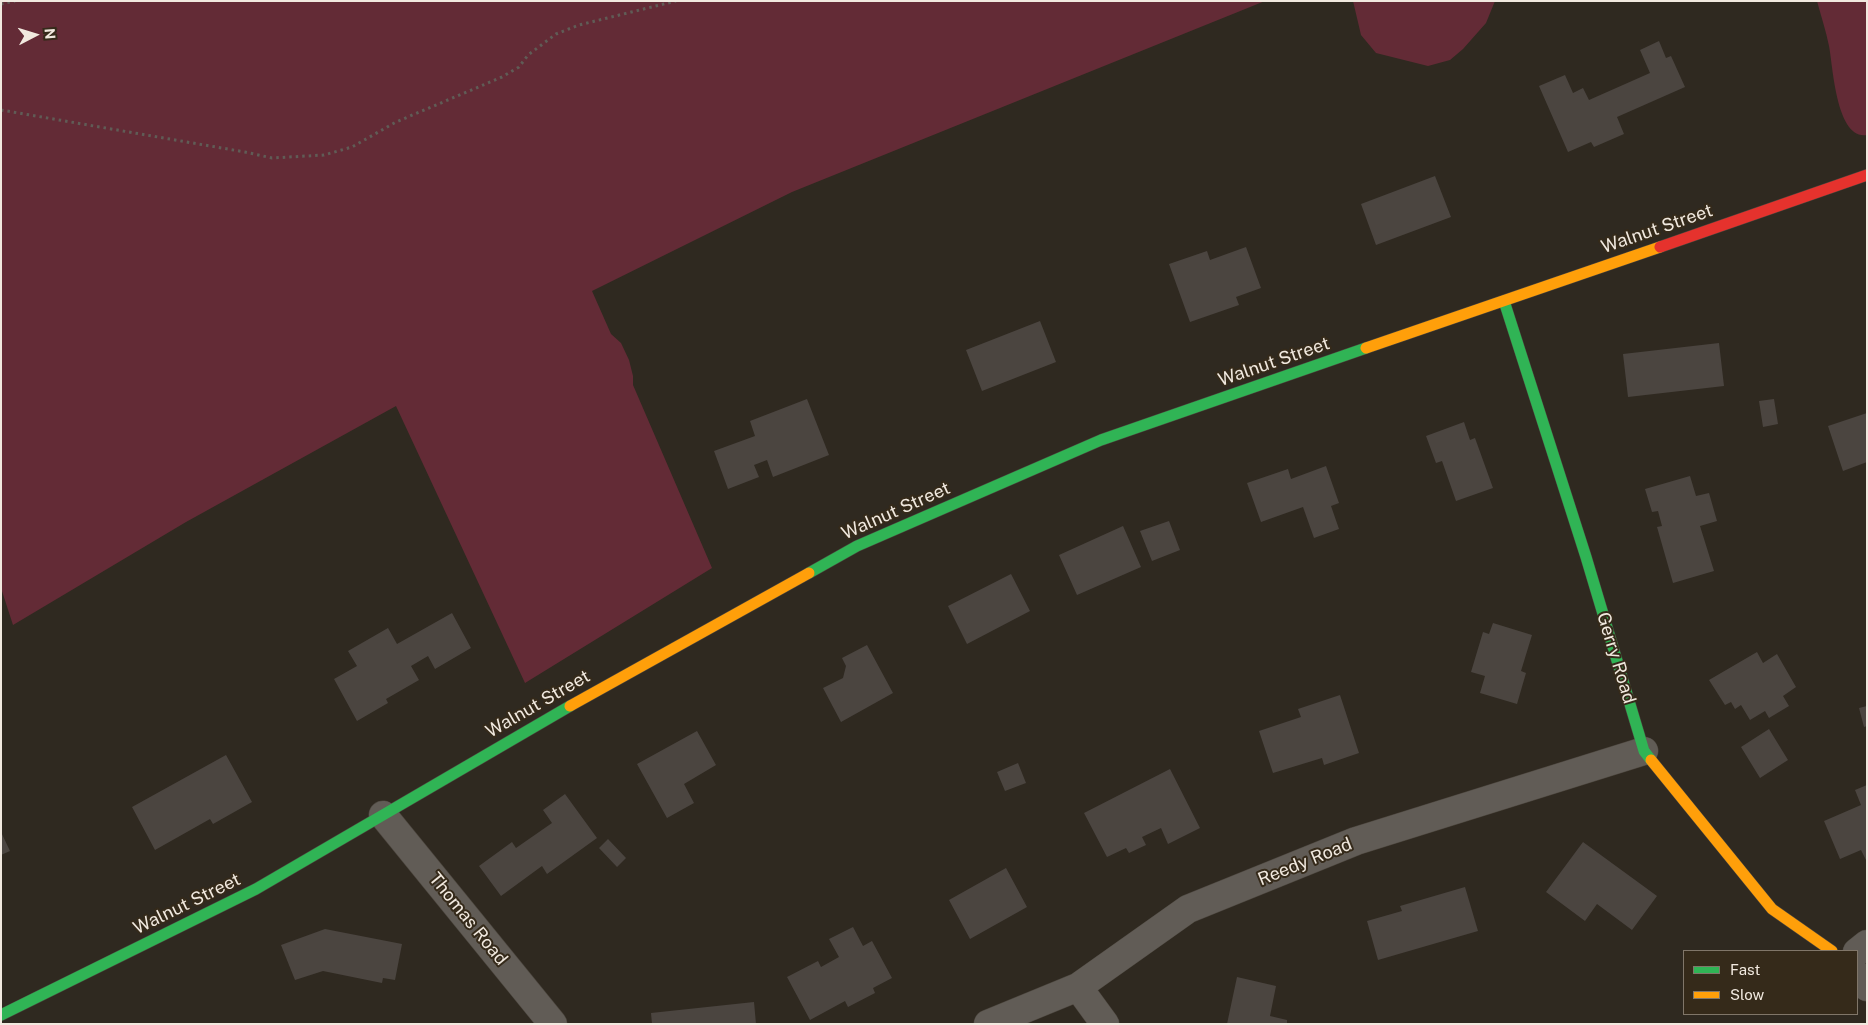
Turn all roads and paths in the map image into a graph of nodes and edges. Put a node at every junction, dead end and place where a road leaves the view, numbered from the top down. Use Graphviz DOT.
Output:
graph roads {
  1 [pos="15,1"];
  2 [pos="676,1"];
  3 [pos="1,4"];
  4 [pos="1,110"];
  5 [pos="1867,175"];
  6 [pos="1504,300"];
  7 [pos="1644,751"];
  8 [pos="383,815"];
  9 [pos="1831,950"];
  10 [pos="1858,976"];
  11 [pos="1078,987"];
  12 [pos="1867,988"];
  13 [pos="1,1015"];
  14 [pos="553,1024"];
  15 [pos="988,1024"];
  16 [pos="1105,1024"];
  1 -- 3 [label="path"];
  2 -- 4 [label="path"];
  5 -- 6 [label="main road, Walnut Street"];
  6 -- 7 [label="main road, Gerry Road"];
  6 -- 8 [label="main road, Walnut Street"];
  7 -- 9 [label="main road, Gerry Road"];
  7 -- 11 [label="street, Reedy Road"];
  8 -- 13 [label="main road, Walnut Street"];
  8 -- 14 [label="street, Thomas Road"];
  10 -- 12 [label="street"];
  11 -- 15 [label="street, Reedy Road"];
  11 -- 16 [label="street"];
}
